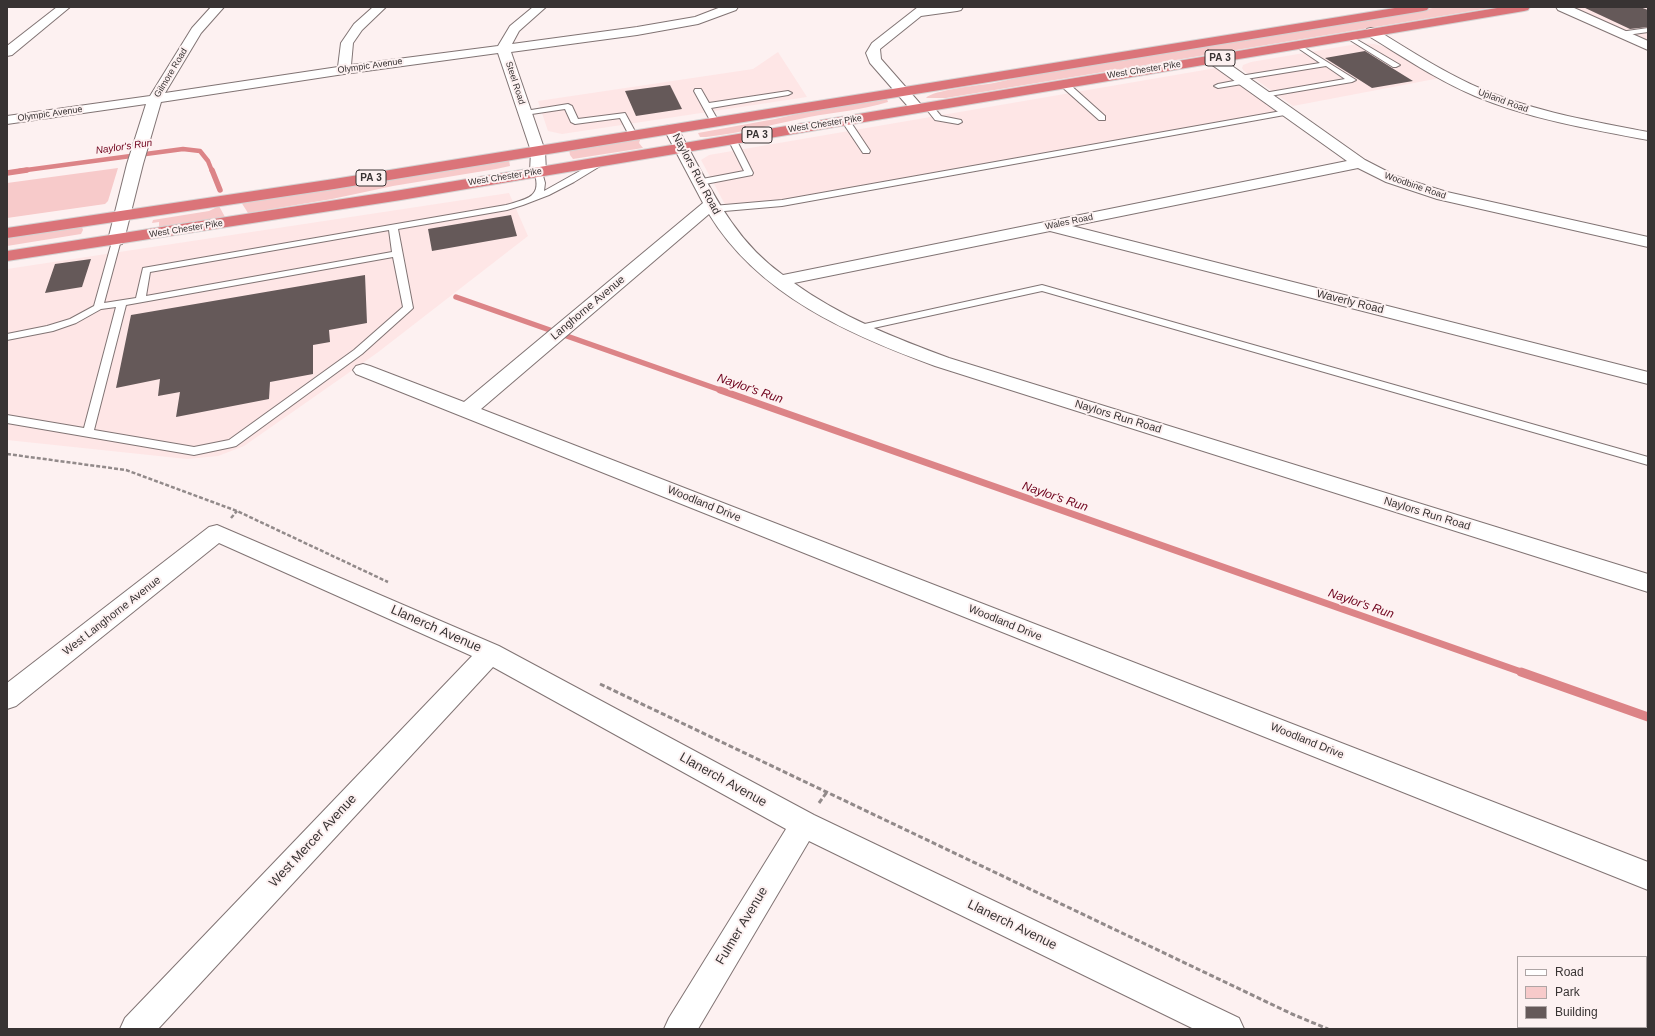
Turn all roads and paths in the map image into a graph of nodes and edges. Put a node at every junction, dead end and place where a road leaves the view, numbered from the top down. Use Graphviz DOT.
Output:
graph roads {
  1 [pos="64,7"];
  2 [pos="218,7"];
  3 [pos="380,7"];
  4 [pos="540,7"];
  5 [pos="732,7"];
  6 [pos="957,7"];
  7 [pos="1423,7"];
  8 [pos="1524,7"];
  9 [pos="1562,7"];
  10 [pos="922,10"];
  11 [pos="1648,30"];
  12 [pos="1371,32"];
  13 [pos="1620,34"];
  14 [pos="1347,36"];
  15 [pos="1297,45"];
  16 [pos="1648,46"];
  17 [pos="503,48"];
  18 [pos="7,52"];
  19 [pos="1213,59"];
  20 [pos="1327,64"];
  21 [pos="1396,65"];
  22 [pos="344,70"];
  23 [pos="1242,80"];
  24 [pos="1064,84"];
  25 [pos="1218,86"];
  26 [pos="698,91"];
  27 [pos="902,92"];
  28 [pos="788,93"];
  29 [pos="1264,95"];
  30 [pos="155,100"];
  31 [pos="706,106"];
  32 [pos="922,107"];
  33 [pos="1287,112"];
  34 [pos="525,113"];
  35 [pos="1102,118"];
  36 [pos="7,120"];
  37 [pos="845,120"];
  38 [pos="715,122"];
  39 [pos="958,122"];
  40 [pos="671,129"];
  41 [pos="633,135"];
  42 [pos="1648,136"];
  43 [pos="732,139"];
  44 [pos="681,148"];
  45 [pos="538,151"];
  46 [pos="866,151"];
  47 [pos="606,160"];
  48 [pos="1360,163"];
  49 [pos="538,172"];
  50 [pos="700,182"];
  51 [pos="535,197"];
  52 [pos="711,207"];
  53 [pos="121,216"];
  54 [pos="393,226"];
  55 [pos="1051,226"];
  56 [pos="7,233"];
  57 [pos="116,240"];
  58 [pos="1648,242"];
  59 [pos="397,254"];
  60 [pos="7,256"];
  61 [pos="779,281"];
  62 [pos="140,300"];
  63 [pos="122,303"];
  64 [pos="98,307"];
  65 [pos="860,328"];
  66 [pos="7,337"];
  67 [pos="363,370"];
  68 [pos="1648,378"];
  69 [pos="466,410"];
  70 [pos="7,419"];
  71 [pos="88,433"];
  72 [pos="7,454"];
  73 [pos="1648,461"];
  74 [pos="217,533"];
  75 [pos="1648,583"];
  76 [pos="396,586"];
  77 [pos="490,653"];
  78 [pos="597,682"];
  79 [pos="12,689"];
  80 [pos="804,824"];
  81 [pos="1648,876"];
  82 [pos="1222,1028"];
  83 [pos="136,1029"];
  84 [pos="680,1029"];
  85 [pos="1328,1029"];
  1 -- 18 [label="street"];
  2 -- 30 [label="street, Gilmore Road"];
  3 -- 22 [label="street"];
  4 -- 17 [label="street, Steel Road"];
  5 -- 17 [label="street, Olympic Avenue"];
  6 -- 10 [label="street"];
  7 -- 27 [label="highway, West Chester Pike / PA 3"];
  8 -- 12 [label="highway, West Chester Pike / PA 3"];
  9 -- 13 [label="street"];
  10 -- 27 [label="street"];
  11 -- 13 [label="lane"];
  12 -- 14 [label="highway, West Chester Pike / PA 3"];
  12 -- 42 [label="street, Upland Road"];
  13 -- 16 [label="street"];
  14 -- 15 [label="highway, West Chester Pike / PA 3"];
  14 -- 21 [label="lane"];
  15 -- 19 [label="highway, West Chester Pike / PA 3"];
  15 -- 20 [label="lane"];
  17 -- 22 [label="street, Olympic Avenue"];
  17 -- 34 [label="street, Steel Road"];
  19 -- 23 [label="street, Woodbine Road"];
  19 -- 24 [label="highway, West Chester Pike / PA 3"];
  20 -- 23 [label="lane"];
  20 -- 29 [label="lane"];
  22 -- 30 [label="street, Olympic Avenue"];
  23 -- 25 [label="lane"];
  23 -- 29 [label="street, Woodbine Road"];
  24 -- 32 [label="highway, West Chester Pike / PA 3"];
  24 -- 35 [label="lane"];
  26 -- 31 [label="lane"];
  27 -- 32 [label="street"];
  27 -- 38 [label="highway, West Chester Pike / PA 3"];
  28 -- 31 [label="lane"];
  29 -- 33 [label="street, Woodbine Road"];
  30 -- 36 [label="street, Olympic Avenue"];
  30 -- 53 [label="street, Gilmore Road"];
  31 -- 38 [label="lane"];
  32 -- 37 [label="highway, West Chester Pike / PA 3"];
  32 -- 39 [label="lane"];
  33 -- 48 [label="street, Woodbine Road"];
  33 -- 52 [label="lane"];
  34 -- 41 [label="lane"];
  34 -- 45 [label="street, Steel Road"];
  37 -- 43 [label="highway, West Chester Pike / PA 3"];
  37 -- 46 [label="lane"];
  38 -- 40 [label="highway, West Chester Pike / PA 3"];
  40 -- 41 [label="highway, West Chester Pike / PA 3"];
  40 -- 44 [label="street, Naylors Run Road"];
  41 -- 45 [label="highway, West Chester Pike / PA 3"];
  43 -- 44 [label="highway, West Chester Pike / PA 3"];
  43 -- 50 [label="lane"];
  44 -- 47 [label="highway, West Chester Pike / PA 3"];
  44 -- 50 [label="street, Naylors Run Road"];
  45 -- 49 [label="street, Steel Road"];
  45 -- 53 [label="highway, West Chester Pike / PA 3"];
  47 -- 49 [label="highway, West Chester Pike / PA 3"];
  47 -- 51 [label="lane"];
  48 -- 55 [label="street, Wales Road"];
  48 -- 58 [label="street, Woodbine Road"];
  49 -- 51 [label="lane"];
  49 -- 57 [label="highway, West Chester Pike / PA 3"];
  50 -- 52 [label="street, Naylors Run Road"];
  51 -- 54 [label="lane"];
  52 -- 61 [label="street, Naylors Run Road"];
  52 -- 69 [label="street, Langhorne Avenue"];
  53 -- 56 [label="highway, West Chester Pike / PA 3"];
  53 -- 57 [label="street, Gilmore Road"];
  54 -- 59 [label="lane"];
  54 -- 62 [label="lane"];
  55 -- 61 [label="street, Wales Road"];
  55 -- 68 [label="street, Waverly Road"];
  57 -- 60 [label="highway, West Chester Pike / PA 3"];
  57 -- 64 [label="lane"];
  59 -- 62 [label="lane"];
  59 -- 71 [label="lane"];
  61 -- 65 [label="street, Naylors Run Road"];
  62 -- 63 [label="lane"];
  63 -- 64 [label="lane"];
  63 -- 71 [label="lane"];
  64 -- 66 [label="lane"];
  65 -- 73 [label="lane"];
  65 -- 75 [label="street, Naylors Run Road"];
  67 -- 69 [label="street, Woodland Drive"];
  69 -- 81 [label="street, Woodland Drive"];
  70 -- 71 [label="lane"];
  72 -- 76 [label="path"];
  74 -- 77 [label="street, Llanerch Avenue"];
  74 -- 79 [label="street, West Langhorne Avenue"];
  77 -- 80 [label="street, Llanerch Avenue"];
  77 -- 83 [label="street, West Mercer Avenue"];
  78 -- 85 [label="path"];
  80 -- 82 [label="street, Llanerch Avenue"];
  80 -- 84 [label="street, Fulmer Avenue"];
}
